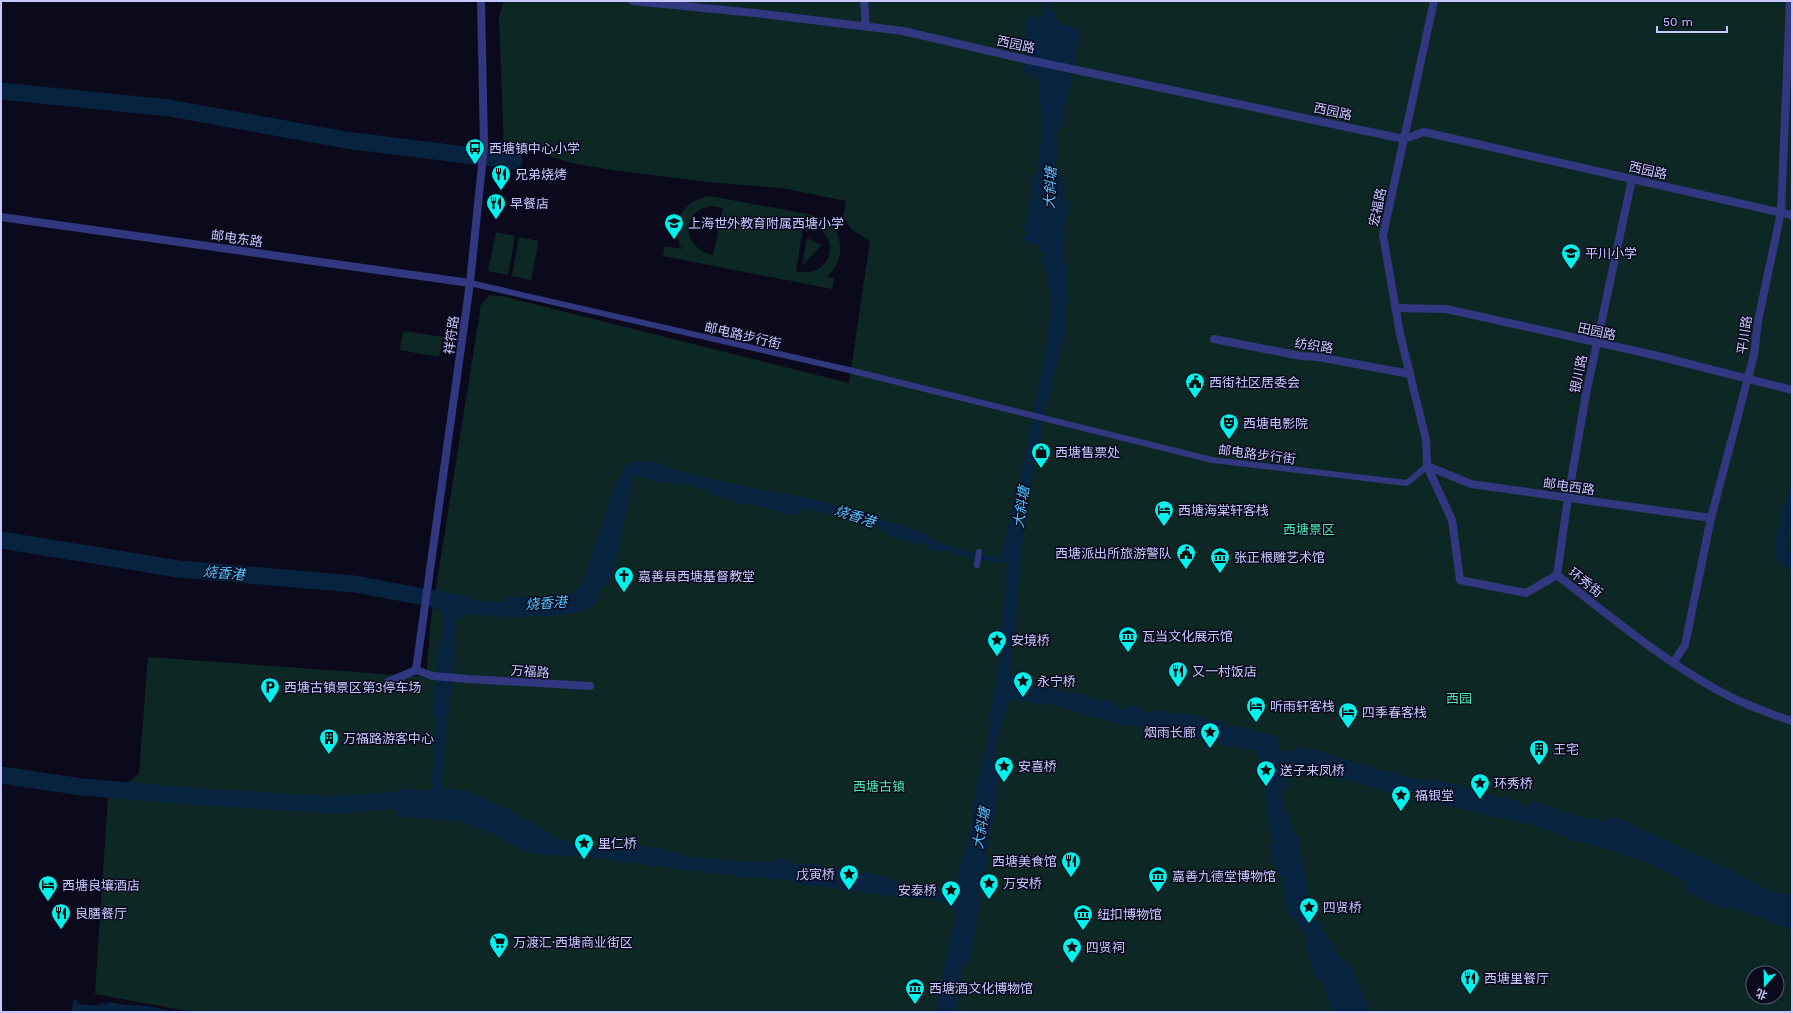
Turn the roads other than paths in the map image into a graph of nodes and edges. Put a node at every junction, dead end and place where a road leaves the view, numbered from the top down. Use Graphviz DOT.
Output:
graph roads {
  1 [pos="481,1"];
  2 [pos="633,1"];
  3 [pos="864,1"];
  4 [pos="1434,1"];
  5 [pos="1790,1"];
  6 [pos="866,26"];
  7 [pos="1404,139"];
  8 [pos="1632,179"];
  9 [pos="1781,212"];
  10 [pos="1792,215"];
  11 [pos="1,217"];
  12 [pos="470,283"];
  13 [pos="1396,308"];
  14 [pos="1214,339"];
  15 [pos="1597,343"];
  16 [pos="1410,374"];
  17 [pos="1748,379"];
  18 [pos="1792,390"];
  19 [pos="1427,466"];
  20 [pos="1568,498"];
  21 [pos="1712,518"];
  22 [pos="979,552"];
  23 [pos="977,565"];
  24 [pos="1557,575"];
  25 [pos="1673,663"];
  26 [pos="416,670"];
  27 [pos="388,682"];
  28 [pos="590,686"];
  29 [pos="1792,721"];
  1 -- 12 [label="street, 祥符路"];
  2 -- 6 [label="street, 西园路"];
  3 -- 6 [label="street"];
  4 -- 7 [label="street, 宏福路"];
  5 -- 9 [label="street, 平川路"];
  6 -- 7 [label="street, 西园路"];
  7 -- 8 [label="street, 西园路"];
  7 -- 13 [label="street, 宏福路"];
  8 -- 9 [label="street, 西园路"];
  8 -- 15 [label="street, 银川路"];
  9 -- 10 [label="street, 西园路"];
  9 -- 17 [label="street, 平川路"];
  11 -- 12 [label="street, 邮电东路"];
  12 -- 19 [label="street, 邮电路步行街"];
  12 -- 26 [label="street, 祥符路"];
  13 -- 15 [label="street, 田园路"];
  13 -- 16 [label="street, 宏福路"];
  14 -- 16 [label="street, 纺织路"];
  15 -- 17 [label="street, 田园路"];
  15 -- 20 [label="street, 银川路"];
  16 -- 19 [label="street, 宏福路"];
  17 -- 18 [label="street, 田园路"];
  17 -- 21 [label="street, 平川路"];
  19 -- 20 [label="street, 邮电西路"];
  19 -- 24 [label="street, 环秀街"];
  20 -- 21 [label="street, 邮电西路"];
  20 -- 24 [label="street, 银川路"];
  21 -- 25 [label="street, 平川路"];
  22 -- 23 [label="street"];
  24 -- 25 [label="street, 环秀街"];
  25 -- 29 [label="street, 环秀街"];
  26 -- 27 [label="street"];
  26 -- 28 [label="street, 万福路"];
}
